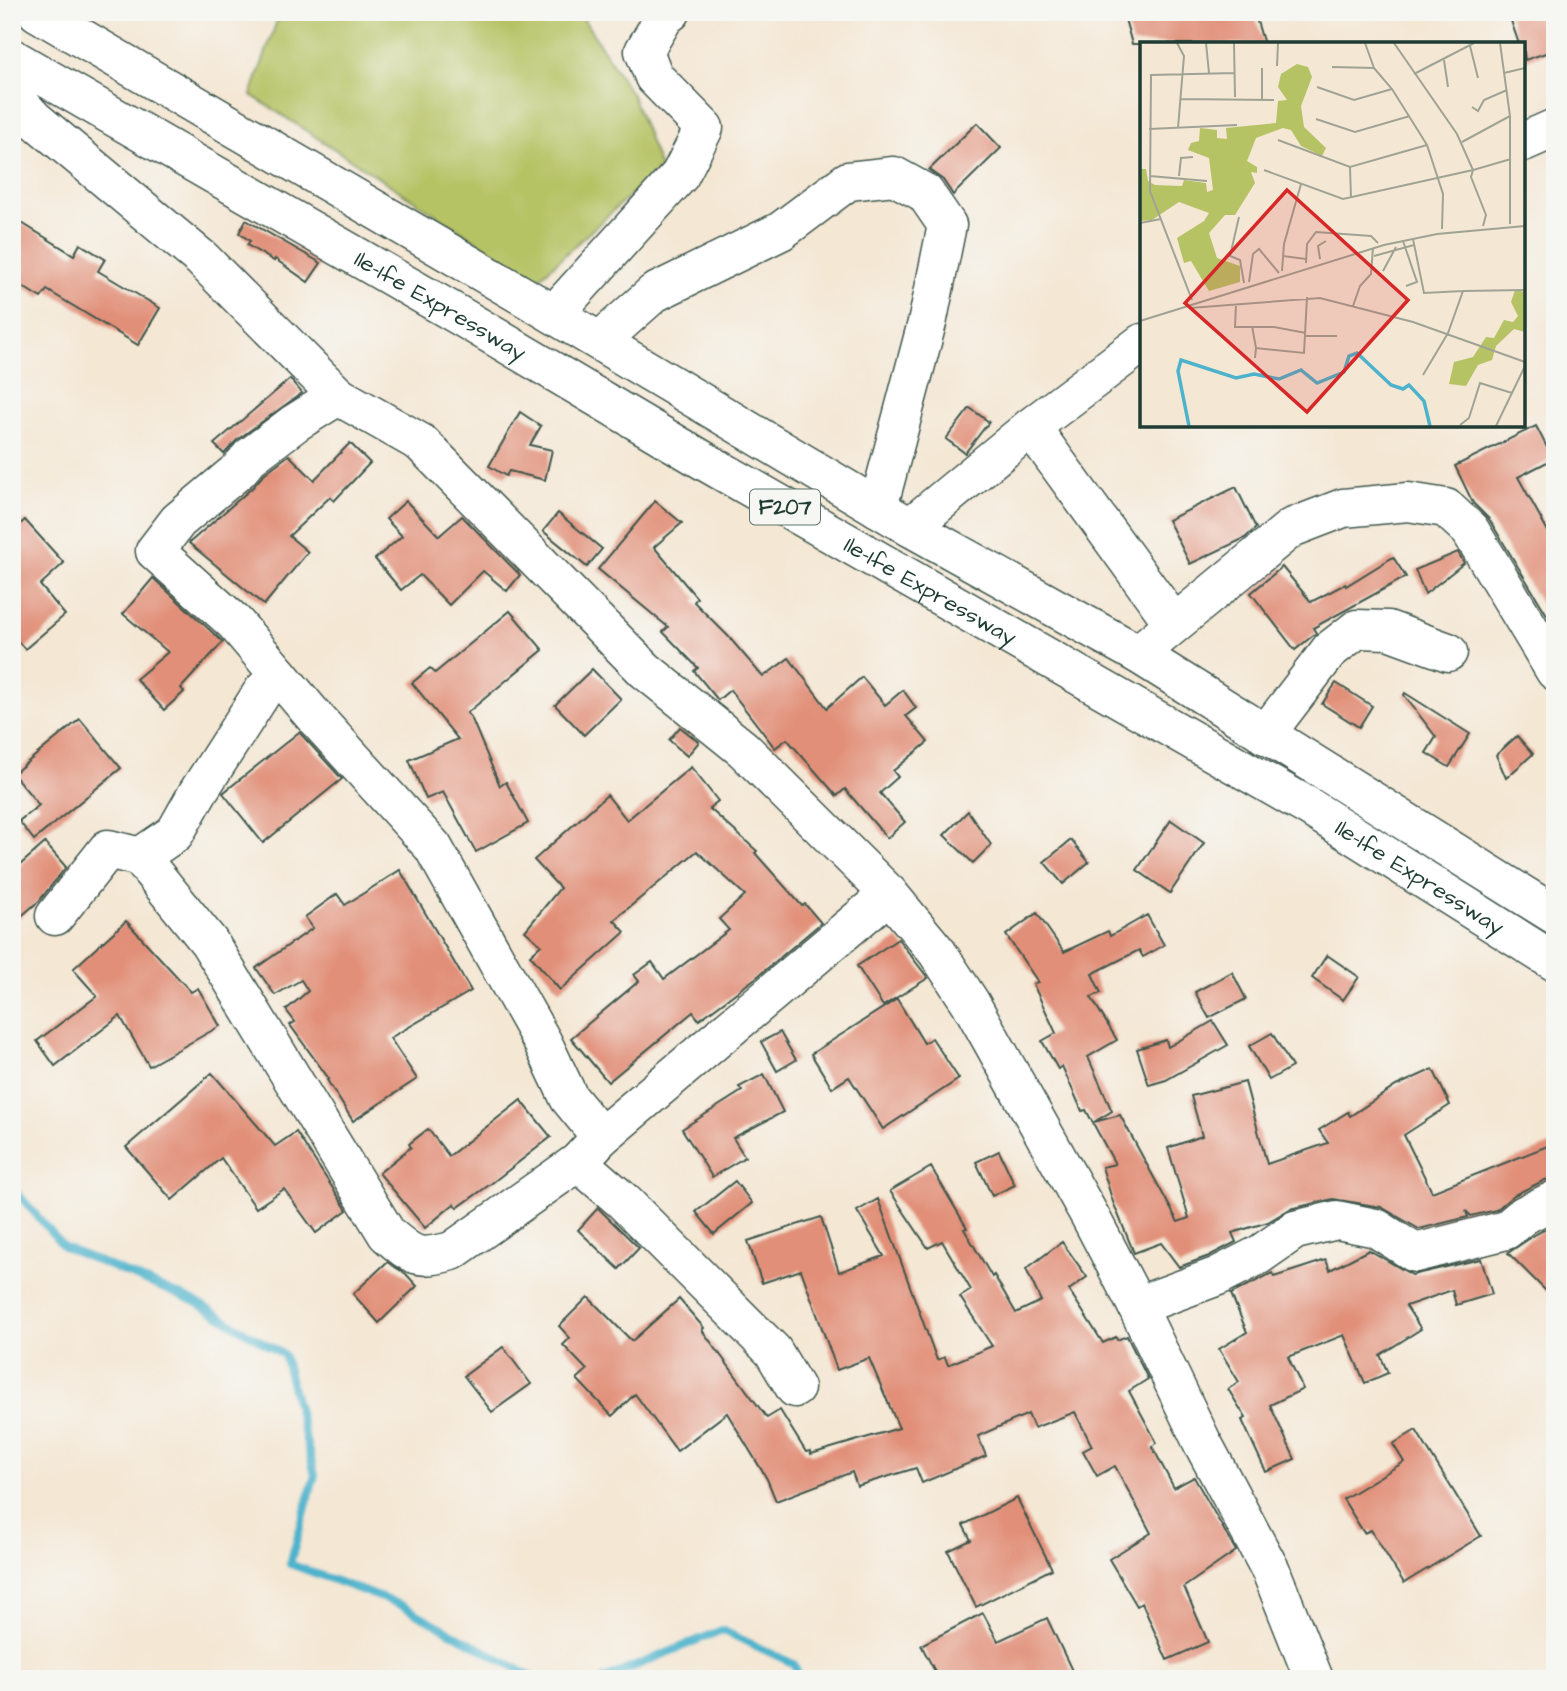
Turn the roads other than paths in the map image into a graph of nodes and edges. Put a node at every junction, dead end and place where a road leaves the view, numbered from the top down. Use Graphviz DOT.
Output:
graph roads {
  1 [pos="671,12"];
  2 [pos="59,18"];
  3 [pos="12,58"];
  4 [pos="12,95"];
  5 [pos="1555,128"];
  6 [pos="1525,141"];
  7 [pos="554,314"];
  8 [pos="600,341"];
  9 [pos="1140,345"];
  10 [pos="338,397"];
  11 [pos="740,425"];
  12 [pos="1031,427"];
  13 [pos="706,462"];
  14 [pos="894,517"];
  15 [pos="1174,624"];
  16 [pos="1448,652"];
  17 [pos="1138,654"];
  18 [pos="1555,671"];
  19 [pos="279,675"];
  20 [pos="1265,735"];
  21 [pos="140,857"];
  22 [pos="890,894"];
  23 [pos="1555,915"];
  24 [pos="55,916"];
  25 [pos="1555,962"];
  26 [pos="589,1149"];
  27 [pos="1555,1200"];
  28 [pos="1137,1306"];
  29 [pos="795,1388"];
  30 [pos="1314,1679"];
  1 -- 7 [label="street"];
  2 -- 7 [label="street, Ile-Ife Expressway / F207"];
  3 -- 13 [label="street, Ile-Ife Expressway / F207"];
  4 -- 10 [label="street"];
  5 -- 6 [label="street"];
  7 -- 8 [label="street, Ile-Ife Expressway / F207"];
  8 -- 11 [label="street, Ile-Ife Expressway / F207"];
  8 -- 14 [label="street"];
  9 -- 12 [label="street"];
  10 -- 19 [label="street"];
  10 -- 22 [label="street"];
  11 -- 13 [label="street"];
  11 -- 14 [label="street, Ile-Ife Expressway / F207"];
  12 -- 14 [label="street"];
  12 -- 15 [label="street"];
  13 -- 25 [label="street, Ile-Ife Expressway / F207"];
  14 -- 17 [label="street, Ile-Ife Expressway / F207"];
  15 -- 17 [label="street"];
  15 -- 18 [label="street"];
  16 -- 20 [label="street"];
  17 -- 20 [label="street, Ile-Ife Expressway / F207"];
  19 -- 21 [label="street"];
  19 -- 26 [label="street"];
  20 -- 23 [label="street, Ile-Ife Expressway / F207"];
  21 -- 24 [label="street"];
  21 -- 26 [label="street"];
  22 -- 26 [label="street"];
  22 -- 28 [label="street"];
  26 -- 29 [label="street"];
  27 -- 28 [label="street"];
  28 -- 30 [label="street"];
}
